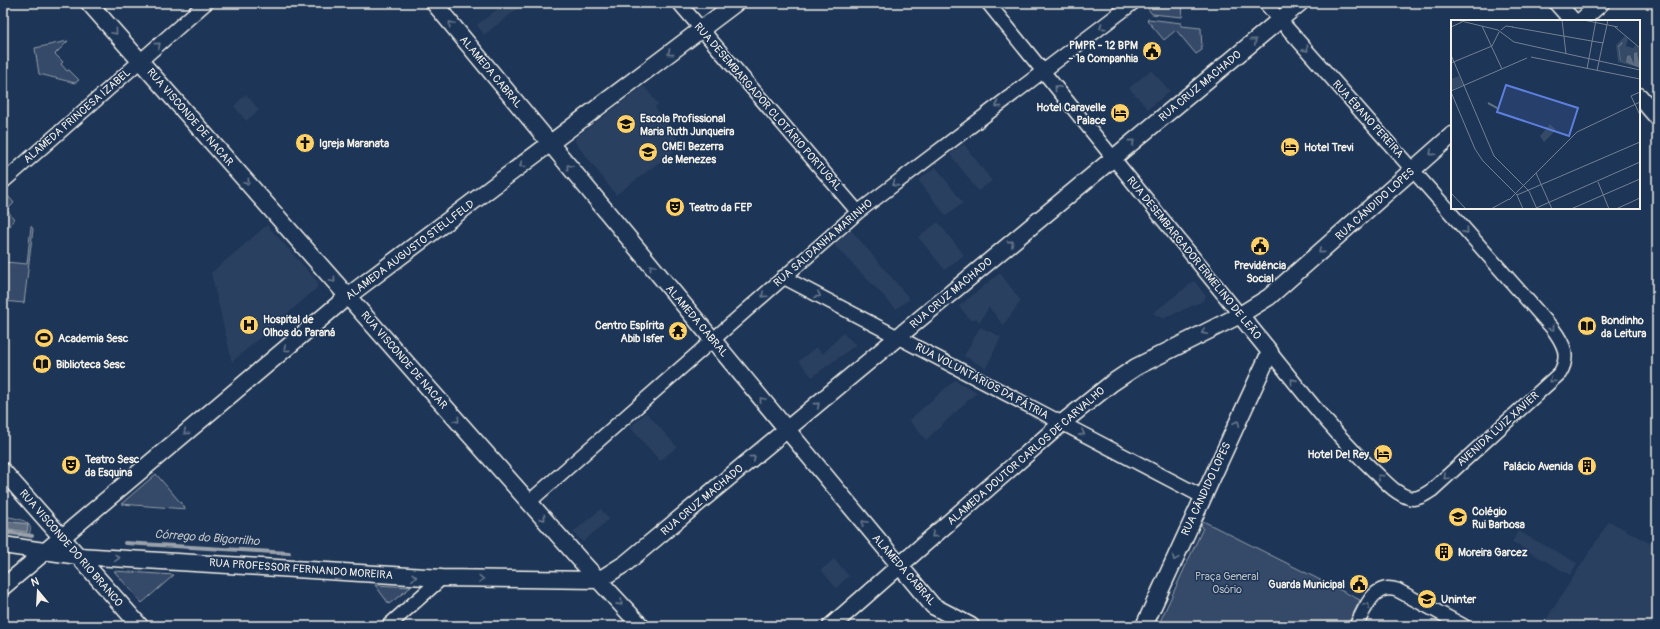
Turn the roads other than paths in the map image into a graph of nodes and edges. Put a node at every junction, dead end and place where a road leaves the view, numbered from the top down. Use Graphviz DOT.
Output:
graph roads {
  1 [pos="89,3"];
  2 [pos="206,3"];
  3 [pos="434,3"];
  4 [pos="679,3"];
  5 [pos="736,3"];
  6 [pos="988,3"];
  7 [pos="1133,3"];
  8 [pos="1265,3"];
  9 [pos="1300,3"];
  10 [pos="1557,3"];
  11 [pos="1601,3"];
  12 [pos="1280,20"];
  13 [pos="1572,20"];
  14 [pos="1582,20"];
  15 [pos="701,29"];
  16 [pos="140,61"];
  17 [pos="1043,71"];
  18 [pos="1640,97"];
  19 [pos="1657,117"];
  20 [pos="1451,136"];
  21 [pos="550,143"];
  22 [pos="1113,158"];
  23 [pos="1413,170"];
  24 [pos="3,182"];
  25 [pos="858,212"];
  26 [pos="783,277"];
  27 [pos="348,296"];
  28 [pos="1240,315"];
  29 [pos="898,337"];
  30 [pos="712,340"];
  31 [pos="1563,346"];
  32 [pos="1270,352"];
  33 [pos="1062,423"];
  34 [pos="787,430"];
  35 [pos="3,471"];
  36 [pos="1203,497"];
  37 [pos="1412,499"];
  38 [pos="529,502"];
  39 [pos="62,537"];
  40 [pos="3,545"];
  41 [pos="44,552"];
  42 [pos="78,556"];
  43 [pos="899,566"];
  44 [pos="442,578"];
  45 [pos="599,580"];
  46 [pos="3,587"];
  47 [pos="140,626"];
  48 [pos="388,626"];
  49 [pos="641,626"];
  50 [pos="831,626"];
  51 [pos="971,626"];
  52 [pos="1144,626"];
  53 [pos="1356,626"];
  54 [pos="1464,626"];
  1 -- 16 [label="street, RUA VISCONDE DE NACAR, one-way"];
  16 -- 2 [label="street, ALAMEDA PRINCESA IZABEL, one-way"];
  21 -- 3 [label="street, ALAMEDA CABRAL, one-way"];
  4 -- 15 [label="street, RUA DESEMBARGADOR CLOTÁRIO PORTUGAL"];
  5 -- 15 [label="street, ALAMEDA AUGUSTO STELLFELD"];
  6 -- 17 [label="street, RUA DESEMBARGADOR ERMELINO DE LEÃO"];
  7 -- 17 [label="street, RUA SALDANHA MARINHO, one-way"];
  8 -- 12 [label="street, RUA ÉBANO PEREIRA"];
  9 -- 12 [label="street, RUA CRUZ MACHADO"];
  10 -- 13 [label="street"];
  11 -- 14 [label="street"];
  22 -- 12 [label="street, RUA CRUZ MACHADO, one-way"];
  12 -- 23 [label="street, RUA ÉBANO PEREIRA, one-way"];
  15 -- 21 [label="street, ALAMEDA AUGUSTO STELLFELD, one-way"];
  15 -- 25 [label="street, RUA DESEMBARGADOR CLOTÁRIO PORTUGAL"];
  16 -- 24 [label="street, ALAMEDA PRINCESA IZABEL"];
  16 -- 27 [label="street, RUA VISCONDE DE NACAR, one-way"];
  22 -- 17 [label="street, RUA DESEMBARGADOR ERMELINO DE LEÃO, one-way"];
  17 -- 25 [label="street, RUA SALDANHA MARINHO, one-way"];
  18 -- 19 [label="street"];
  20 -- 23 [label="street, RUA CÂNDIDO LOPES, one-way"];
  21 -- 27 [label="street, ALAMEDA AUGUSTO STELLFELD, one-way"];
  30 -- 21 [label="street, ALAMEDA CABRAL, one-way"];
  22 -- 28 [label="street, RUA DESEMBARGADOR ERMELINO DE LEÃO"];
  29 -- 22 [label="street, RUA CRUZ MACHADO, one-way"];
  23 -- 28 [label="street, RUA CÂNDIDO LOPES, one-way"];
  23 -- 31 [label="street, RUA ÉBANO PEREIRA, one-way"];
  25 -- 26 [label="street, RUA SALDANHA MARINHO"];
  26 -- 29 [label="street, RUA VOLUNTÁRIOS DA PÁTRIA, one-way"];
  26 -- 30 [label="street, RUA SALDANHA MARINHO, one-way"];
  27 -- 38 [label="street, RUA VISCONDE DE NACAR, one-way"];
  27 -- 39 [label="street, ALAMEDA AUGUSTO STELLFELD, one-way"];
  28 -- 32 [label="street, RUA DESEMBARGADOR ERMELINO DE LEÃO"];
  28 -- 33 [label="street, ALAMEDA DOUTOR CARLOS DE CARVALHO, one-way"];
  29 -- 33 [label="street, RUA VOLUNTÁRIOS DA PÁTRIA"];
  34 -- 29 [label="street, RUA CRUZ MACHADO, one-way"];
  34 -- 30 [label="street, ALAMEDA CABRAL, one-way"];
  30 -- 38 [label="street, RUA SALDANHA MARINHO"];
  31 -- 37 [label="street, AVENIDA LUIZ XAVIER, one-way"];
  36 -- 32 [label="street, RUA CÂNDIDO LOPES, one-way"];
  37 -- 32 [label="street, RUA DESEMBARGADOR ERMELINO DE LEÃO, one-way"];
  33 -- 36 [label="street, RUA VOLUNTÁRIOS DA PÁTRIA, one-way"];
  33 -- 43 [label="street, ALAMEDA DOUTOR CARLOS DE CARVALHO, one-way"];
  43 -- 34 [label="street, ALAMEDA CABRAL, one-way"];
  45 -- 34 [label="street, RUA CRUZ MACHADO, one-way"];
  35 -- 39 [label="street, RUA VISCONDE DO RIO BRANCO"];
  36 -- 52 [label="street, RUA CÂNDIDO LOPES, one-way"];
  38 -- 45 [label="street, RUA VISCONDE DE NACAR, one-way"];
  39 -- 41 [label="street, ALAMEDA AUGUSTO STELLFELD"];
  39 -- 42 [label="street, RUA VISCONDE DO RIO BRANCO"];
  40 -- 41 [label="street, RUA PROFESSOR FERNANDO MOREIRA"];
  41 -- 42 [label="street, RUA PROFESSOR FERNANDO MOREIRA"];
  41 -- 46 [label="street, ALAMEDA AUGUSTO STELLFELD"];
  42 -- 44 [label="street, RUA PROFESSOR FERNANDO MOREIRA, one-way"];
  42 -- 47 [label="street, RUA VISCONDE DO RIO BRANCO"];
  43 -- 50 [label="street, ALAMEDA DOUTOR CARLOS DE CARVALHO"];
  43 -- 51 [label="street, ALAMEDA CABRAL"];
  44 -- 45 [label="street, RUA PROFESSOR FERNANDO MOREIRA, one-way"];
  44 -- 48 [label="street"];
  45 -- 49 [label="street, RUA VISCONDE DE NACAR, one-way"];
  53 -- 54 [label="street, one-way"];
}
